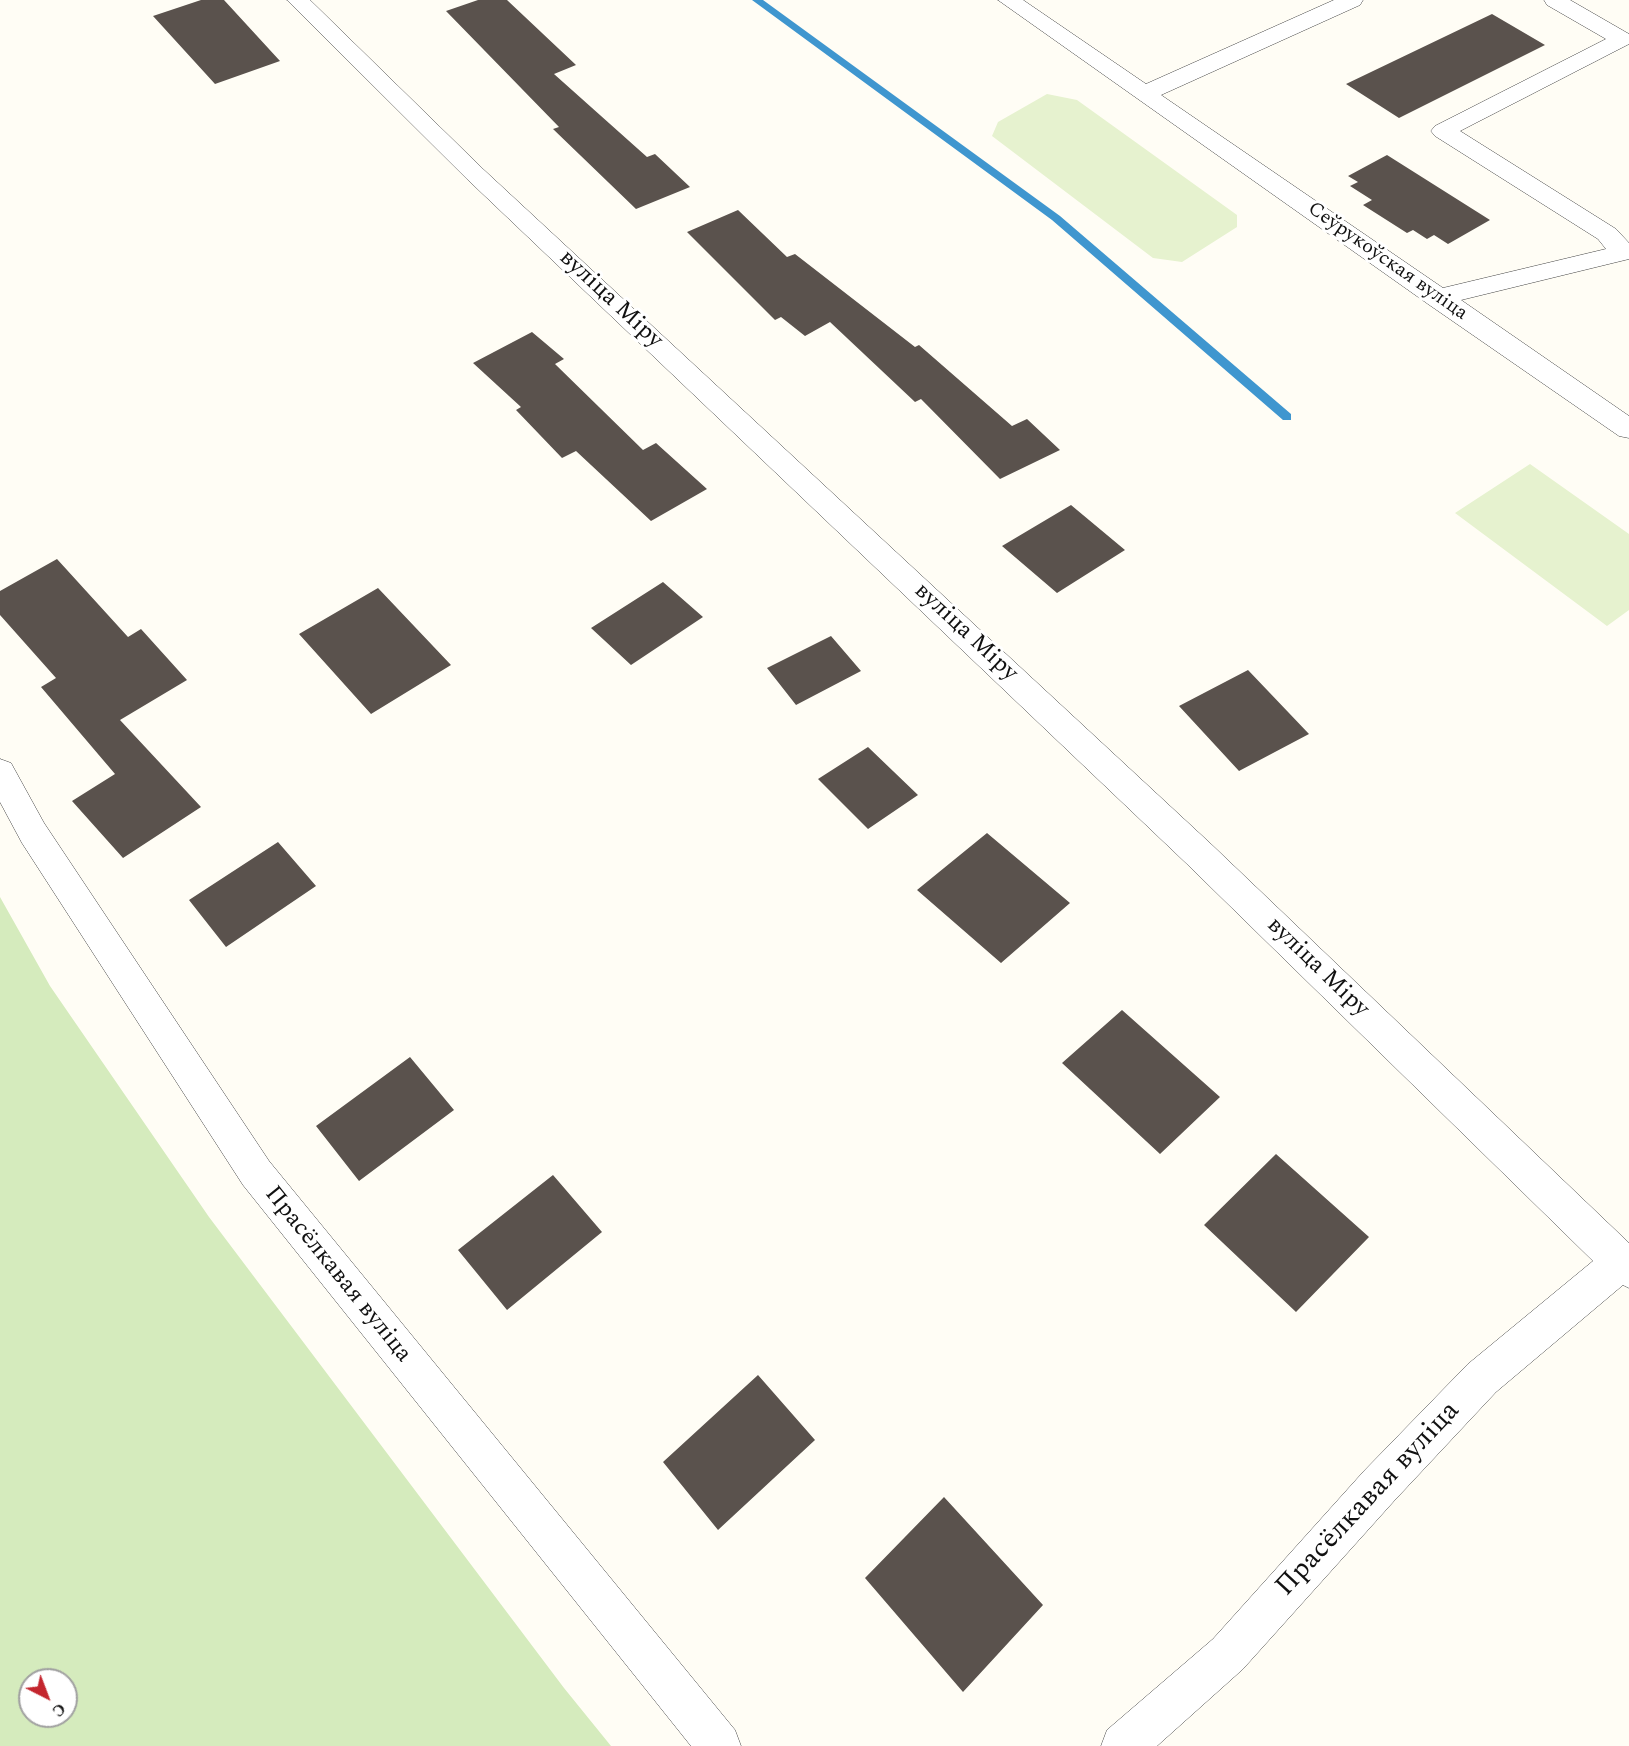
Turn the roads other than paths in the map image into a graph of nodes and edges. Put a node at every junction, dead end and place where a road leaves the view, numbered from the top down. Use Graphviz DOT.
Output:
graph roads {
  1 [pos="298,0"];
  2 [pos="1009,0"];
  3 [pos="1352,0"];
  4 [pos="1555,0"];
  5 [pos="1146,93"];
  6 [pos="1625,252"];
  7 [pos="1437,298"];
  8 [pos="1629,429"];
  9 [pos="0,772"];
  10 [pos="1625,1265"];
  11 [pos="719,1746"];
  12 [pos="1123,1746"];
  1 -- 10 [label="street, вуліца Міру"];
  2 -- 5 [label="street, Сеўрукоўская вуліца"];
  3 -- 5 [label="street"];
  4 -- 6 [label="street"];
  5 -- 7 [label="street, Сеўрукоўская вуліца"];
  6 -- 7 [label="street"];
  7 -- 8 [label="street, Сеўрукоўская вуліца"];
  9 -- 11 [label="street, Прасёлкавая вуліца"];
  10 -- 12 [label="street, Прасёлкавая вуліца"];
}
